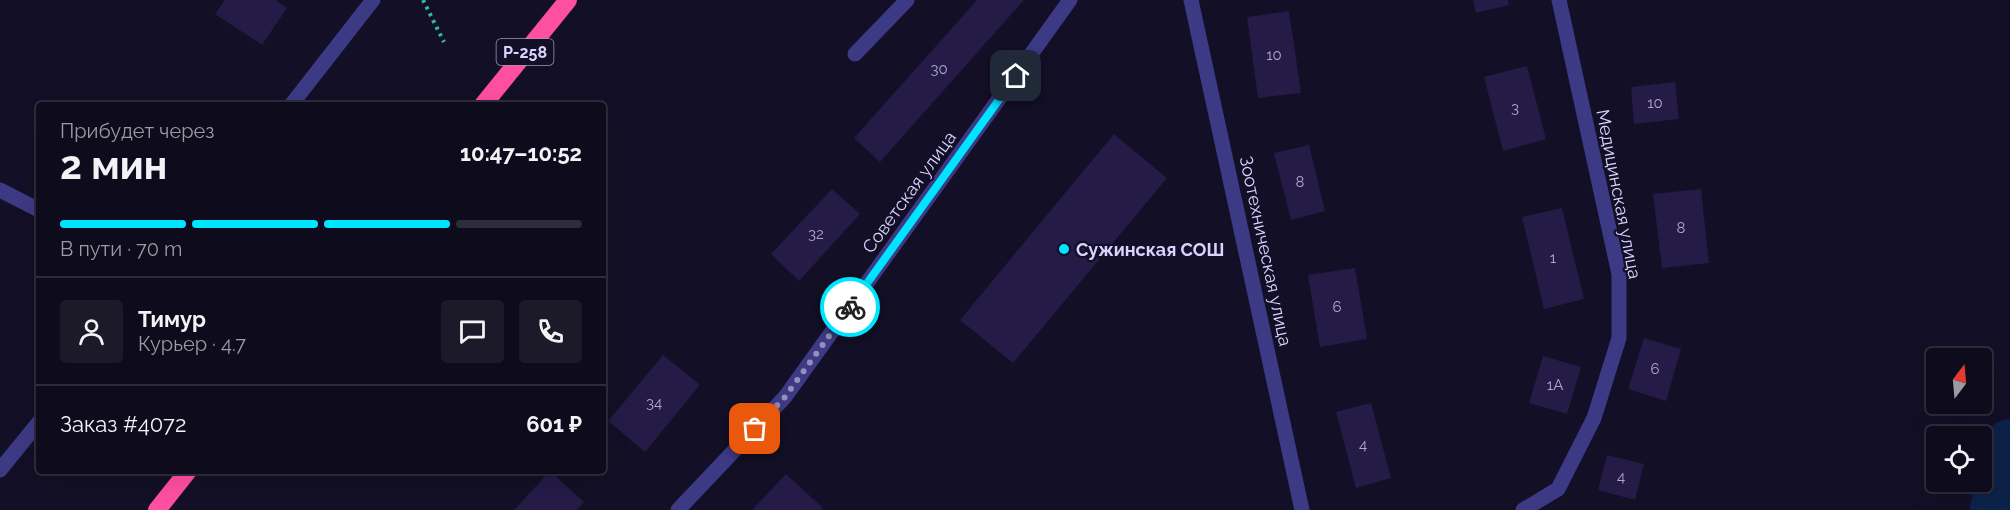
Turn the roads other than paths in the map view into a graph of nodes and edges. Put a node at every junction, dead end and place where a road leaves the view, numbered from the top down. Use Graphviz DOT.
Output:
graph roads {
  1 [pos="373,0"];
  2 [pos="568,0"];
  3 [pos="907,0"];
  4 [pos="1070,0"];
  5 [pos="1191,0"];
  6 [pos="1559,0"];
  7 [pos="855,54"];
  8 [pos="293,102"];
  9 [pos="485,102"];
  10 [pos="0,190"];
  11 [pos="36,208"];
  12 [pos="36,426"];
  13 [pos="0,470"];
  14 [pos="186,474"];
  15 [pos="157,510"];
  16 [pos="678,510"];
  17 [pos="1302,510"];
  18 [pos="1523,510"];
  1 -- 8 [label="street"];
  2 -- 9 [label="highway, Р-258"];
  3 -- 7 [label="street"];
  4 -- 16 [label="street, Советская улица"];
  5 -- 17 [label="street, Зоотехническая улица"];
  6 -- 18 [label="street, Медицинская улица"];
  10 -- 11 [label="street"];
  12 -- 13 [label="street"];
  14 -- 15 [label="highway"];
}
